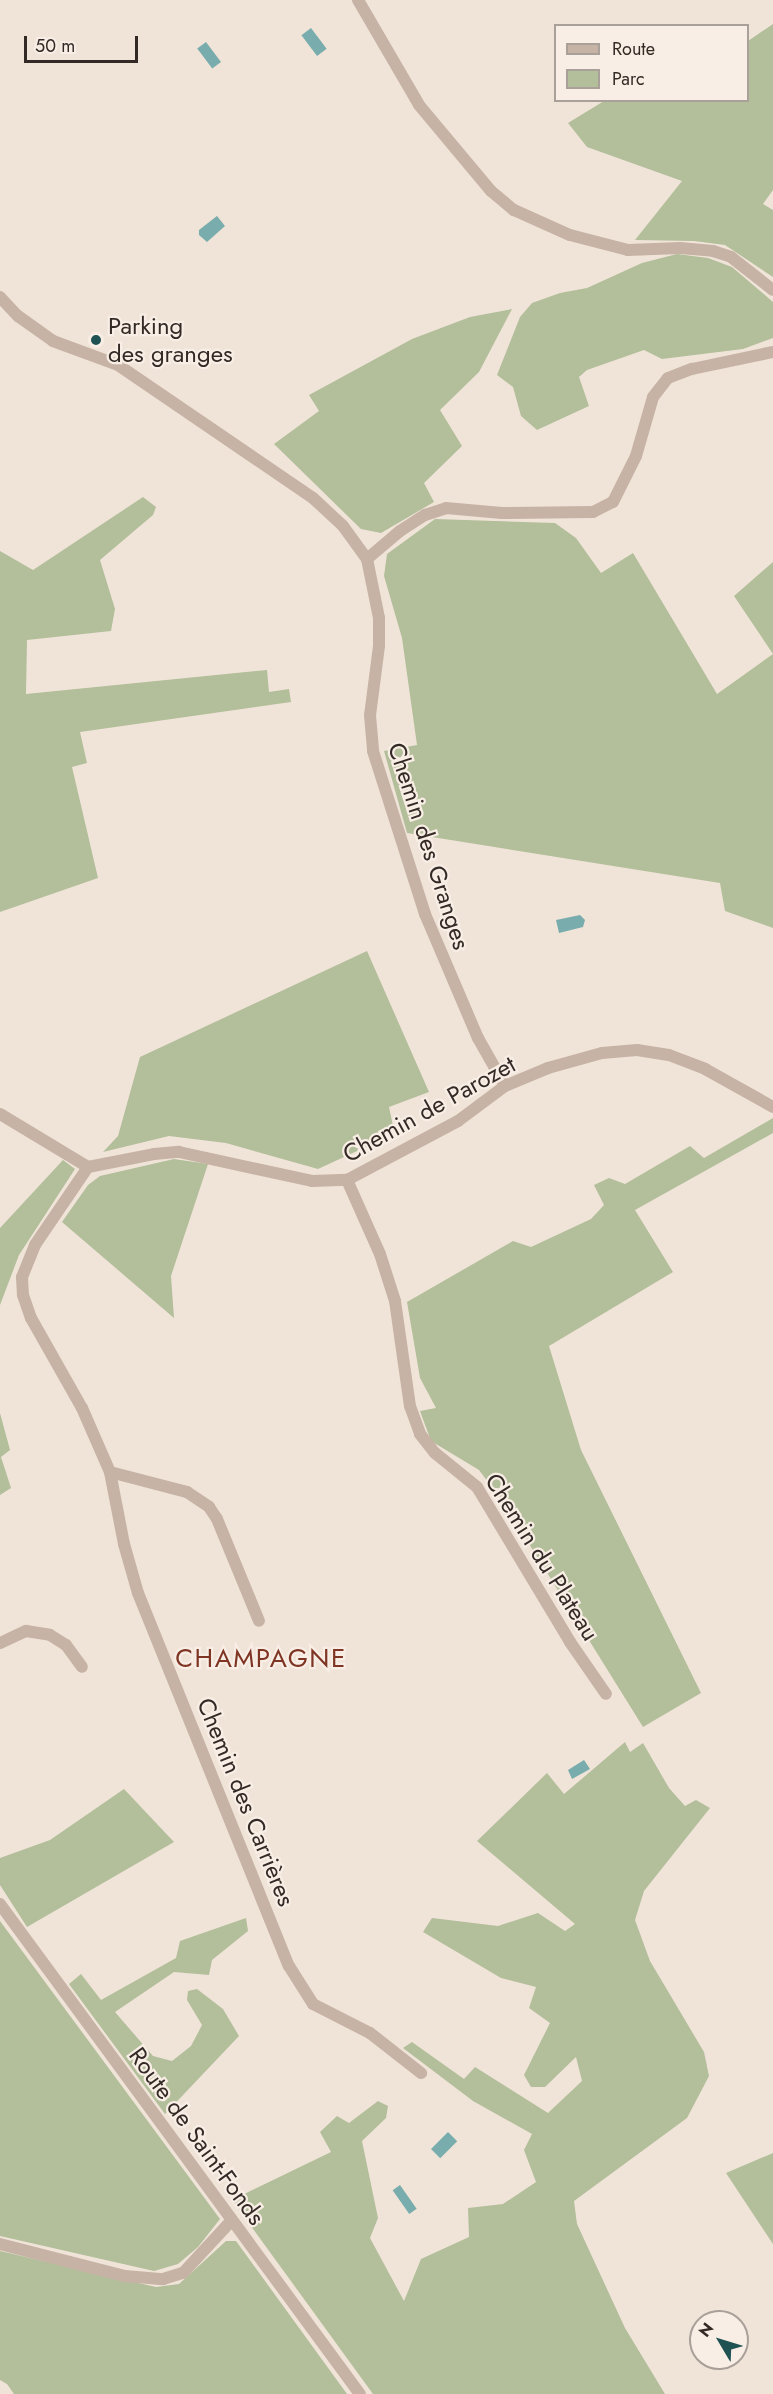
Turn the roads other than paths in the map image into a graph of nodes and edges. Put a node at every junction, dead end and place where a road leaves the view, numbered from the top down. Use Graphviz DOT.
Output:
graph roads {
  1 [pos="358,0"];
  2 [pos="773,290"];
  3 [pos="0,297"];
  4 [pos="773,352"];
  5 [pos="367,559"];
  6 [pos="505,1086"];
  7 [pos="773,1107"];
  8 [pos="0,1114"];
  9 [pos="88,1167"];
  10 [pos="347,1180"];
  11 [pos="110,1472"];
  12 [pos="259,1621"];
  13 [pos="0,1643"];
  14 [pos="82,1667"];
  15 [pos="606,1694"];
  16 [pos="0,1904"];
  17 [pos="421,2073"];
  18 [pos="232,2220"];
  19 [pos="0,2244"];
  20 [pos="360,2394"];
  1 -- 2 [label="street"];
  3 -- 5 [label="street, Chemin des Granges"];
  4 -- 5 [label="street"];
  5 -- 6 [label="street, Chemin des Granges"];
  6 -- 7 [label="street, Chemin de Parozet"];
  6 -- 10 [label="street, Chemin de Parozet"];
  8 -- 9 [label="street"];
  9 -- 10 [label="street, Chemin de Parozet"];
  9 -- 11 [label="street, Chemin des Carrières"];
  10 -- 15 [label="street, Chemin du Plateau"];
  11 -- 12 [label="street"];
  11 -- 17 [label="street, Chemin des Carrières"];
  13 -- 14 [label="street"];
  16 -- 18 [label="street, Route de Saint-Fonds"];
  18 -- 19 [label="street"];
  18 -- 20 [label="street, Route de Saint-Fonds"];
}
